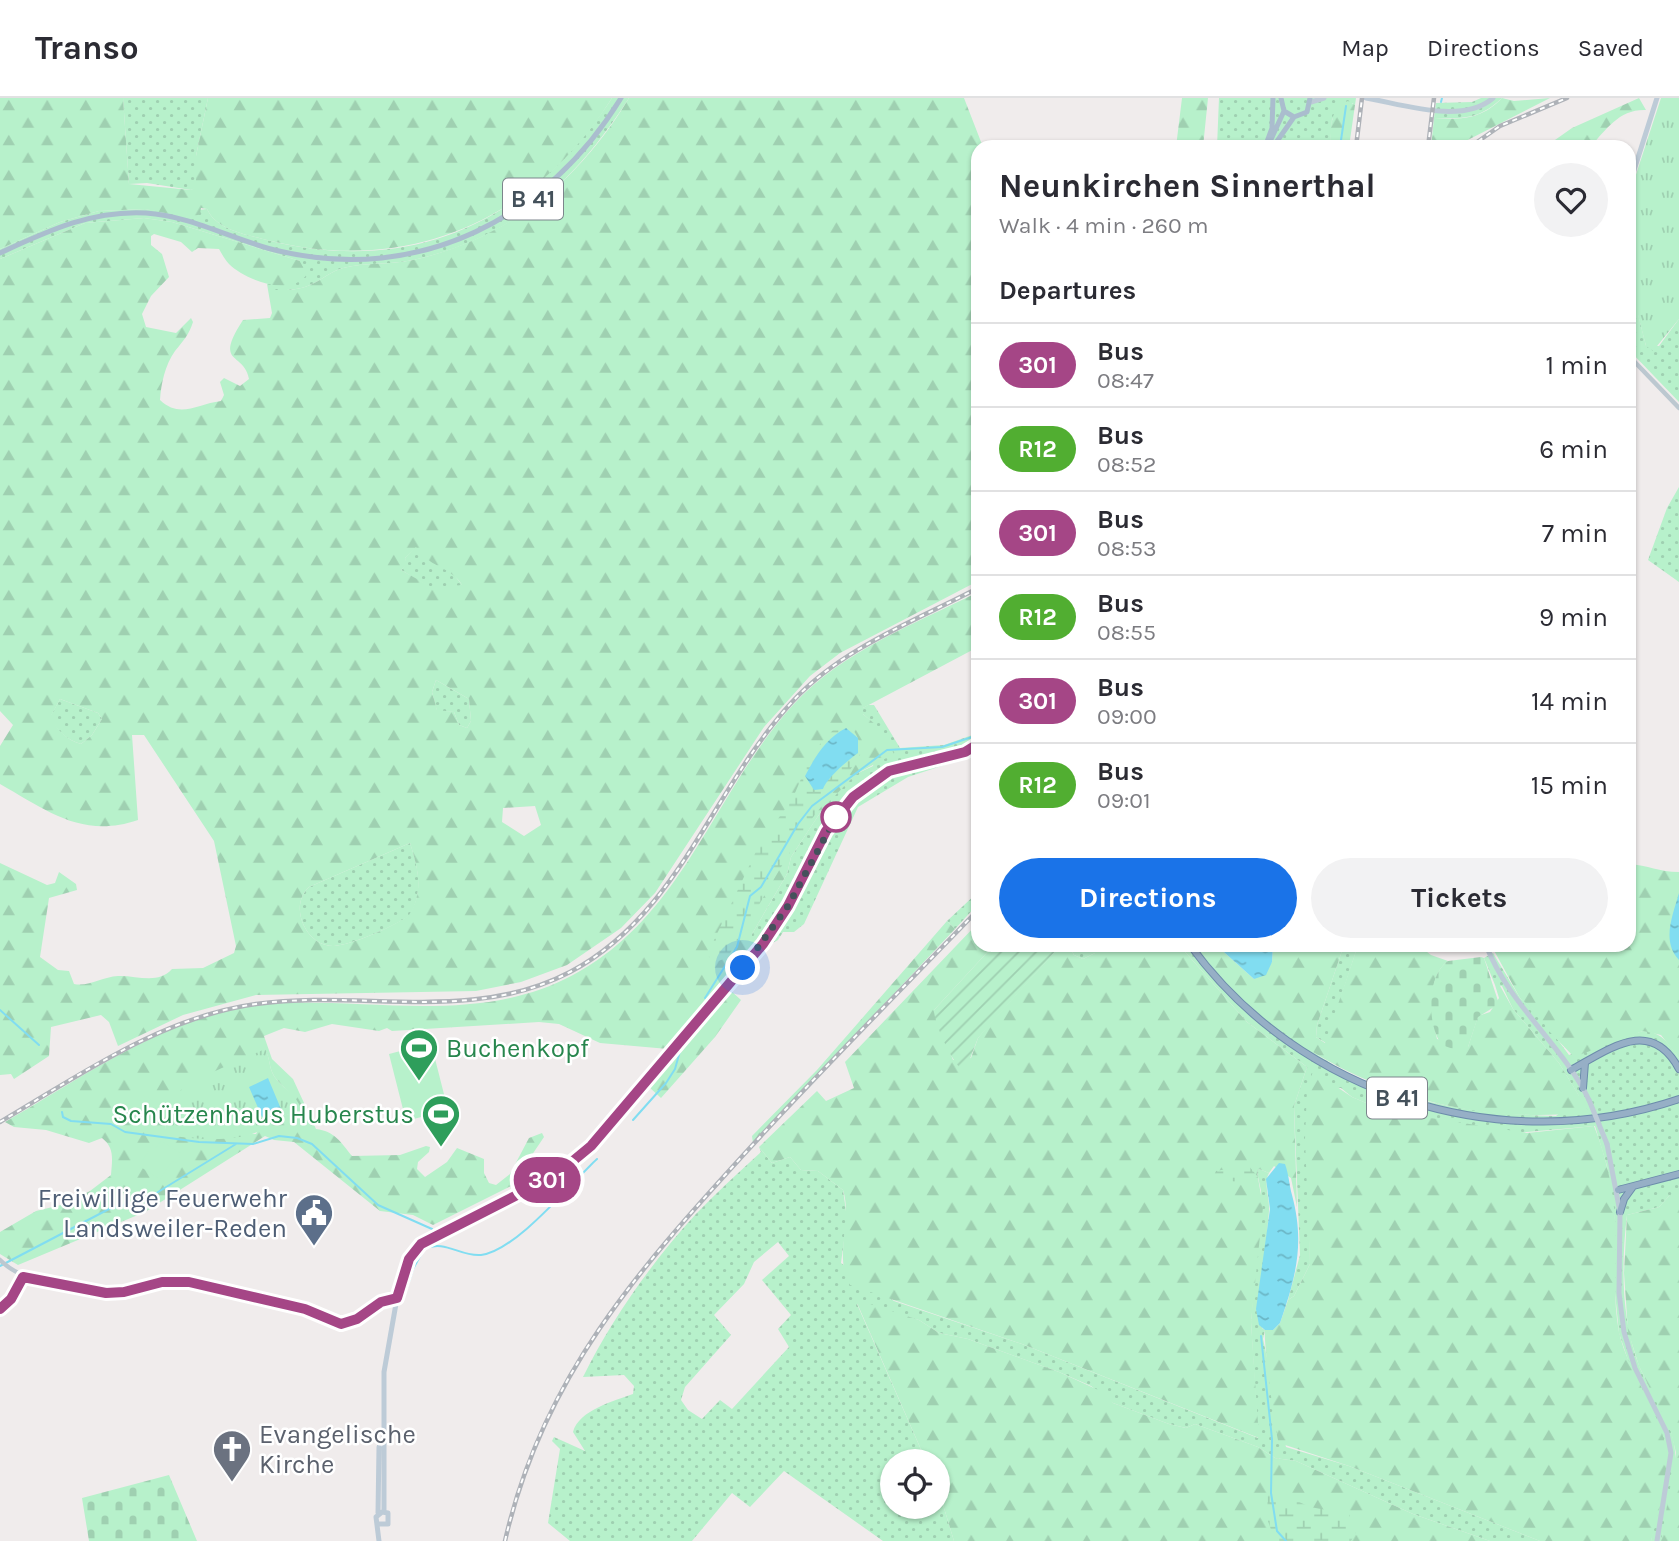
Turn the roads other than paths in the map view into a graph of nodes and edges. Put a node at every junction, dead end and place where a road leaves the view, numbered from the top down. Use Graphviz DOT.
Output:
graph roads {
  1 [pos="621,98"];
  2 [pos="1273,98"];
  3 [pos="1281,98"];
  4 [pos="1324,98"];
  5 [pos="1366,98"];
  6 [pos="1493,98"];
  7 [pos="1657,98"];
  8 [pos="1311,100"];
  9 [pos="1284,111"];
  10 [pos="1294,117"];
  11 [pos="1269,140"];
  12 [pos="1271,140"];
  13 [pos="1274,140"];
  14 [pos="1636,164"];
  15 [pos="0,253"];
  16 [pos="1636,363"];
  17 [pos="1679,408"];
  18 [pos="971,748"];
  19 [pos="1196,952"];
  20 [pos="1490,952"];
  21 [pos="1587,1061"];
  22 [pos="1570,1068"];
  23 [pos="1679,1069"];
  24 [pos="1583,1088"];
  25 [pos="1676,1101"];
  26 [pos="1679,1174"];
  27 [pos="1632,1188"];
  28 [pos="1618,1190"];
  29 [pos="1620,1212"];
  30 [pos="0,1260"];
  31 [pos="397,1298"];
  32 [pos="381,1512"];
  33 [pos="381,1525"];
  34 [pos="381,1541"];
  35 [pos="1657,1541"];
  1 -- 15 [label="main road, B 41"];
  2 -- 11 [label="main road"];
  3 -- 9 [label="main road"];
  4 -- 8 [label="main road"];
  5 -- 6 [label="main road"];
  7 -- 14 [label="main road"];
  8 -- 10 [label="main road"];
  9 -- 10 [label="main road"];
  9 -- 12 [label="main road"];
  10 -- 13 [label="main road"];
  16 -- 17 [label="street"];
  18 -- 31 [label="main road"];
  19 -- 25 [label="highway, B 41"];
  20 -- 22 [label="main road"];
  21 -- 22 [label="highway"];
  21 -- 23 [label="highway"];
  21 -- 24 [label="highway"];
  22 -- 24 [label="main road"];
  24 -- 28 [label="main road, bridge"];
  26 -- 27 [label="highway"];
  27 -- 28 [label="highway"];
  27 -- 29 [label="highway"];
  28 -- 29 [label="main road"];
  29 -- 35 [label="main road"];
  30 -- 31 [label="street"];
  31 -- 32 [label="main road"];
  32 -- 33 [label="main road"];
  32 -- 33 [label="main road"];
  33 -- 34 [label="main road"];
}
